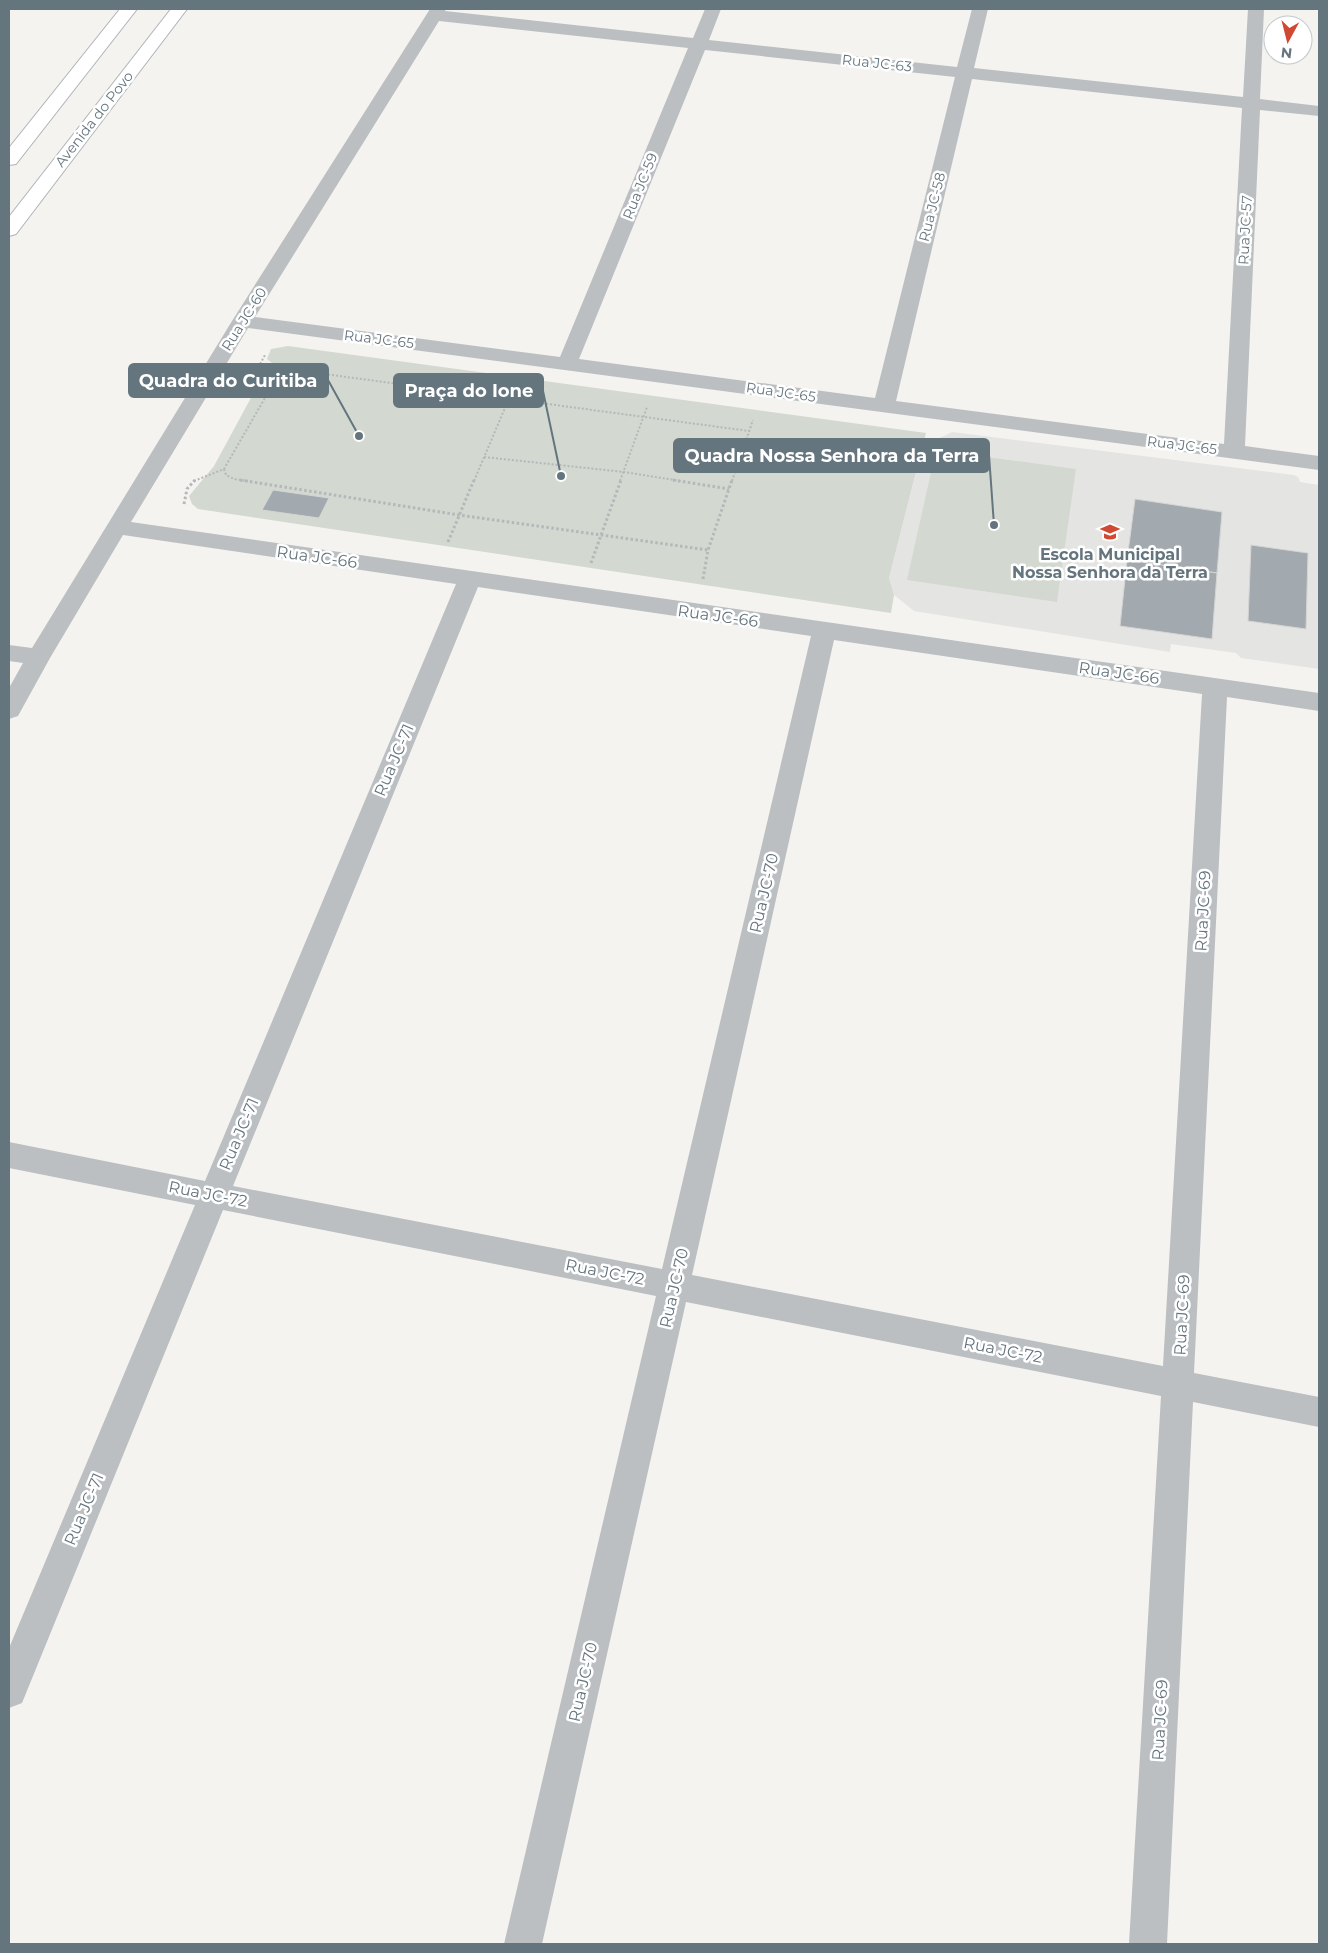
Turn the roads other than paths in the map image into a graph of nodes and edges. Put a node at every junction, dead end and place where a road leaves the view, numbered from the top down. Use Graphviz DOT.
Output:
graph roads {
  1 [pos="129,9"];
  2 [pos="179,9"];
  3 [pos="713,9"];
  4 [pos="980,9"];
  5 [pos="1256,9"];
  6 [pos="436,12"];
  7 [pos="699,44"];
  8 [pos="964,73"];
  9 [pos="1251,104"];
  10 [pos="1319,111"];
  11 [pos="9,160"];
  12 [pos="9,230"];
  13 [pos="242,321"];
  14 [pos="567,364"];
  15 [pos="884,406"];
  16 [pos="1234,452"];
  17 [pos="1319,463"];
  18 [pos="117,527"];
  19 [pos="470,579"];
  20 [pos="824,631"];
  21 [pos="9,653"];
  22 [pos="38,657"];
  23 [pos="1216,686"];
  24 [pos="1319,702"];
  25 [pos="9,710"];
  26 [pos="9,1155"];
  27 [pos="214,1195"];
  28 [pos="674,1285"];
  29 [pos="1178,1384"];
  30 [pos="1319,1412"];
  31 [pos="9,1690"];
  32 [pos="523,1944"];
  33 [pos="1148,1944"];
  1 -- 11 [label="main road"];
  2 -- 12 [label="main road, Avenida do Povo"];
  3 -- 7 [label="street, Rua JC-59"];
  4 -- 8 [label="street, Rua JC-58"];
  5 -- 9 [label="street, Rua JC-57"];
  6 -- 7 [label="street, Rua JC-63"];
  6 -- 13 [label="street, Rua JC-60"];
  7 -- 8 [label="street, Rua JC-63"];
  7 -- 14 [label="street, Rua JC-59"];
  8 -- 9 [label="street, Rua JC-63"];
  8 -- 15 [label="street, Rua JC-58"];
  9 -- 10 [label="street, Rua JC-63"];
  9 -- 16 [label="street, Rua JC-57"];
  13 -- 14 [label="street, Rua JC-65"];
  13 -- 18 [label="street, Rua JC-60"];
  14 -- 15 [label="street, Rua JC-65"];
  15 -- 16 [label="street, Rua JC-65"];
  16 -- 17 [label="street, Rua JC-65"];
  18 -- 19 [label="street, Rua JC-66"];
  18 -- 22 [label="street, Rua JC-60"];
  19 -- 20 [label="street, Rua JC-66"];
  19 -- 27 [label="street, Rua JC-71"];
  20 -- 23 [label="street, Rua JC-66"];
  20 -- 28 [label="street, Rua JC-70"];
  21 -- 22 [label="street"];
  22 -- 25 [label="street, Rua JC-60"];
  23 -- 24 [label="street, Rua JC-66"];
  23 -- 29 [label="street, Rua JC-69"];
  26 -- 27 [label="street, Rua JC-72"];
  27 -- 28 [label="street, Rua JC-72"];
  27 -- 31 [label="street, Rua JC-71"];
  28 -- 29 [label="street, Rua JC-72"];
  28 -- 32 [label="street, Rua JC-70"];
  29 -- 30 [label="street, Rua JC-72"];
  29 -- 33 [label="street, Rua JC-69"];
}
